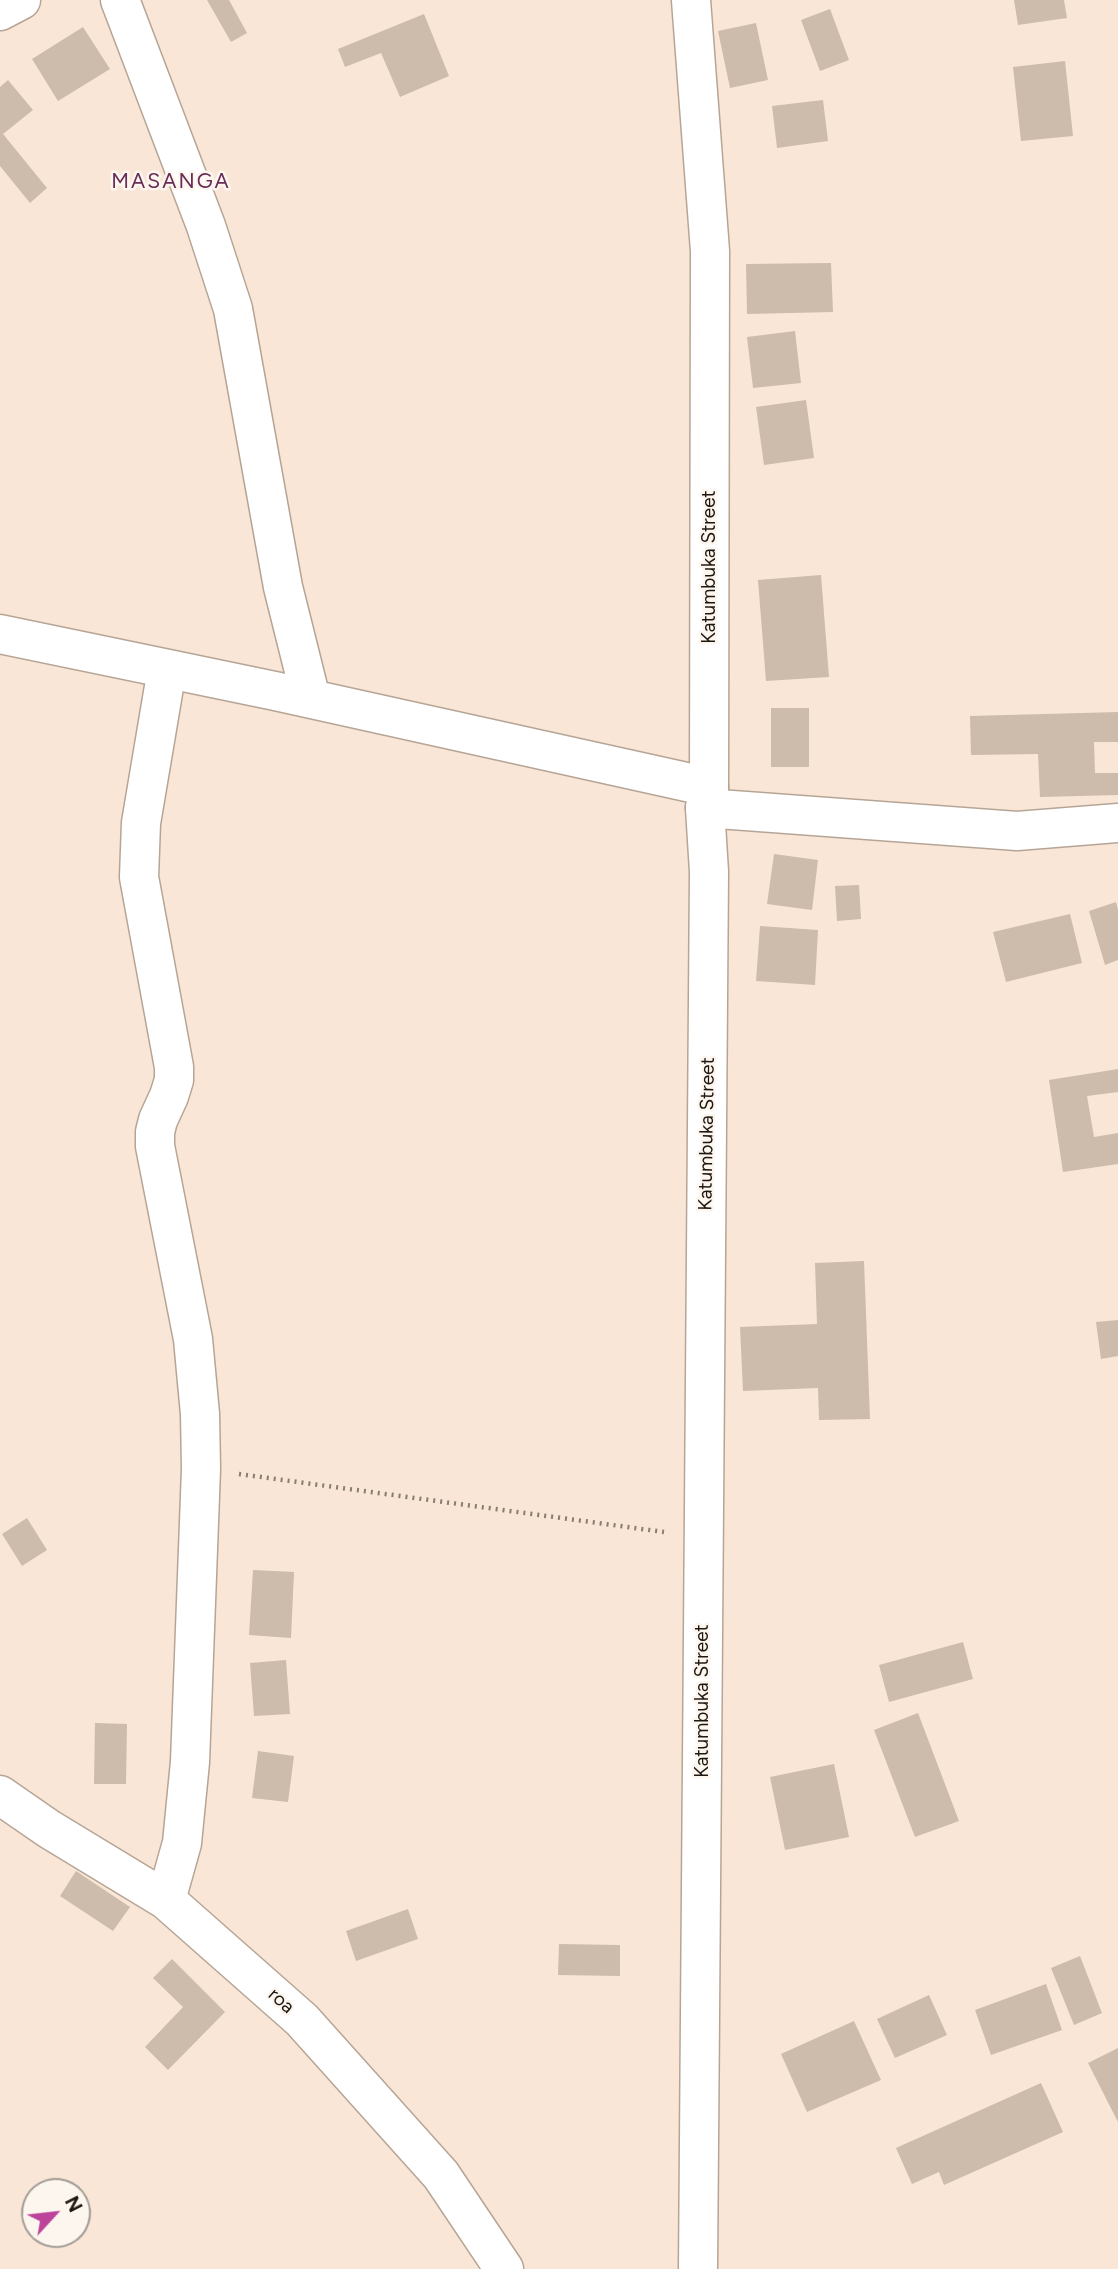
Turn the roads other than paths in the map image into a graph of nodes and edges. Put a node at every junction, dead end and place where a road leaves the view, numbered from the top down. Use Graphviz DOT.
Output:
graph roads {
  1 [pos="21,0"];
  2 [pos="120,0"];
  3 [pos="691,0"];
  4 [pos="0,11"];
  5 [pos="0,634"];
  6 [pos="167,668"];
  7 [pos="311,699"];
  8 [pos="707,797"];
  9 [pos="1118,823"];
  10 [pos="0,1795"];
  11 [pos="166,1900"];
  12 [pos="504,2269"];
  13 [pos="698,2269"];
  1 -- 4 [label="street"];
  2 -- 7 [label="street"];
  3 -- 8 [label="street, Katumbuka Street"];
  5 -- 6 [label="street"];
  6 -- 7 [label="street"];
  6 -- 11 [label="street"];
  7 -- 8 [label="street"];
  8 -- 9 [label="street"];
  8 -- 13 [label="street, Katumbuka Street"];
  10 -- 11 [label="street, roa"];
  11 -- 12 [label="street, roa"];
}
